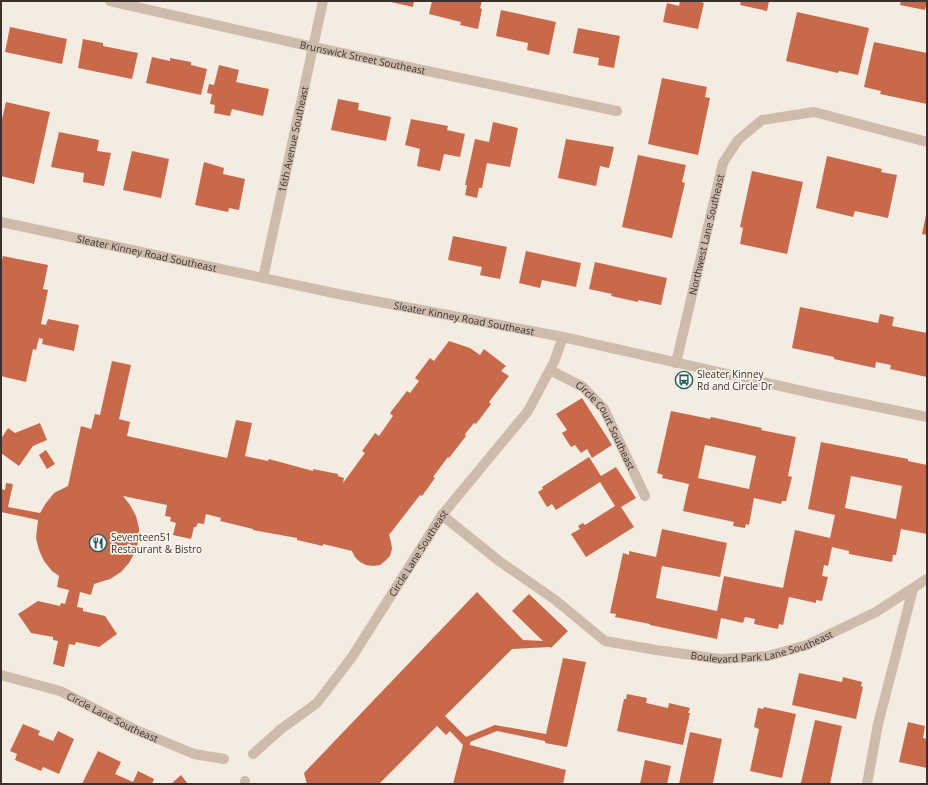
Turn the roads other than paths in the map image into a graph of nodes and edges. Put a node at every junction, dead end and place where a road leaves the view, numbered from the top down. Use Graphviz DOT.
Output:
graph roads {
  1 [pos="110,1"];
  2 [pos="323,1"];
  3 [pos="313,47"];
  4 [pos="617,111"];
  5 [pos="927,142"];
  6 [pos="1,222"];
  7 [pos="263,278"];
  8 [pos="563,336"];
  9 [pos="676,363"];
  10 [pos="550,370"];
  11 [pos="927,417"];
  12 [pos="646,496"];
  13 [pos="442,515"];
  14 [pos="927,579"];
  15 [pos="912,589"];
  16 [pos="1,675"];
  17 [pos="253,754"];
  18 [pos="224,759"];
  19 [pos="867,784"];
  1 -- 3 [label="street, Brunswick Street Southeast"];
  2 -- 3 [label="street, 16th Avenue Southeast"];
  3 -- 4 [label="street, Brunswick Street Southeast"];
  3 -- 7 [label="street, 16th Avenue Southeast"];
  5 -- 9 [label="street, Northwest Lane Southeast"];
  6 -- 7 [label="street, Sleater Kinney Road Southeast"];
  7 -- 8 [label="street, Sleater Kinney Road Southeast"];
  8 -- 9 [label="street, Sleater Kinney Road Southeast"];
  8 -- 10 [label="street, Circle Lane Southeast"];
  9 -- 11 [label="street, Sleater Kinney Road Southeast"];
  10 -- 12 [label="street, Circle Court Southeast"];
  10 -- 13 [label="street, Circle Lane Southeast"];
  13 -- 15 [label="street, Boulevard Park Lane Southeast"];
  13 -- 17 [label="street, Circle Lane Southeast"];
  14 -- 15 [label="street, Boulevard Park Lane Southeast"];
  15 -- 19 [label="street"];
  16 -- 18 [label="street, Circle Lane Southeast"];
}
